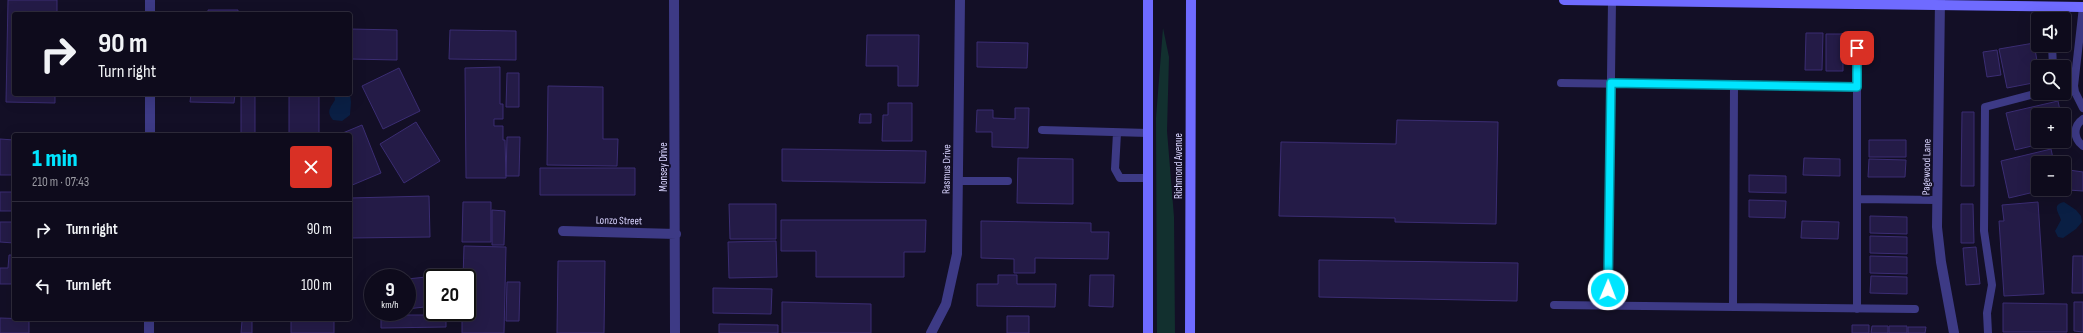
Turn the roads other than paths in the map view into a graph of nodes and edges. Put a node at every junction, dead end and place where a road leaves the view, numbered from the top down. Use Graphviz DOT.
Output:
graph roads {
  1 [pos="150,0"];
  2 [pos="674,0"];
  3 [pos="960,0"];
  4 [pos="1148,0"];
  5 [pos="1191,0"];
  6 [pos="1564,0"];
  7 [pos="1612,1"];
  8 [pos="1755,1"];
  9 [pos="1940,2"];
  10 [pos="2083,6"];
  11 [pos="2047,7"];
  12 [pos="150,12"];
  13 [pos="2048,12"];
  14 [pos="1857,48"];
  15 [pos="1561,83"];
  16 [pos="1611,83"];
  17 [pos="1734,85"];
  18 [pos="1857,87"];
  19 [pos="2071,92"];
  20 [pos="2075,92"];
  21 [pos="2031,95"];
  22 [pos="150,96"];
  23 [pos="2083,108"];
  24 [pos="2083,119"];
  25 [pos="1042,130"];
  26 [pos="1148,132"];
  27 [pos="150,133"];
  28 [pos="1117,133"];
  29 [pos="2083,146"];
  30 [pos="1149,178"];
  31 [pos="958,181"];
  32 [pos="1008,181"];
  33 [pos="1857,199"];
  34 [pos="1937,200"];
  35 [pos="563,231"];
  36 [pos="676,234"];
  37 [pos="1554,305"];
  38 [pos="1608,306"];
  39 [pos="1733,307"];
  40 [pos="1857,309"];
  41 [pos="1915,309"];
  42 [pos="149,321"];
  43 [pos="149,333"];
  44 [pos="675,333"];
  45 [pos="931,333"];
  46 [pos="1148,333"];
  47 [pos="1190,333"];
  48 [pos="1954,333"];
  49 [pos="1988,333"];
  1 -- 12 [label="street"];
  2 -- 36 [label="street, Monsey Drive"];
  3 -- 31 [label="street, Rasmus Drive"];
  4 -- 26 [label="main road"];
  5 -- 47 [label="main road, Richmond Avenue"];
  6 -- 7 [label="main road"];
  7 -- 8 [label="main road"];
  7 -- 16 [label="lane"];
  8 -- 9 [label="main road"];
  9 -- 11 [label="main road"];
  9 -- 34 [label="street, Pagewood Lane"];
  10 -- 11 [label="main road"];
  10 -- 20 [label="lane"];
  11 -- 13 [label="lane"];
  14 -- 18 [label="lane"];
  15 -- 16 [label="lane"];
  16 -- 17 [label="lane"];
  16 -- 38 [label="lane"];
  17 -- 18 [label="lane"];
  17 -- 39 [label="lane"];
  18 -- 33 [label="lane"];
  19 -- 20 [label="lane"];
  20 -- 23 [label="lane"];
  21 -- 49 [label="lane"];
  22 -- 27 [label="street"];
  24 -- 29 [label="lane"];
  25 -- 28 [label="lane"];
  26 -- 28 [label="lane"];
  26 -- 30 [label="main road"];
  28 -- 30 [label="lane"];
  30 -- 46 [label="main road"];
  31 -- 32 [label="lane"];
  31 -- 45 [label="street, Rasmus Drive"];
  33 -- 34 [label="lane"];
  33 -- 40 [label="lane"];
  34 -- 48 [label="street, Pagewood Lane"];
  35 -- 36 [label="street, Lonzo Street"];
  36 -- 44 [label="street, Monsey Drive"];
  37 -- 38 [label="lane"];
  38 -- 39 [label="lane"];
  39 -- 40 [label="lane"];
  40 -- 41 [label="lane"];
  42 -- 43 [label="street"];
}
